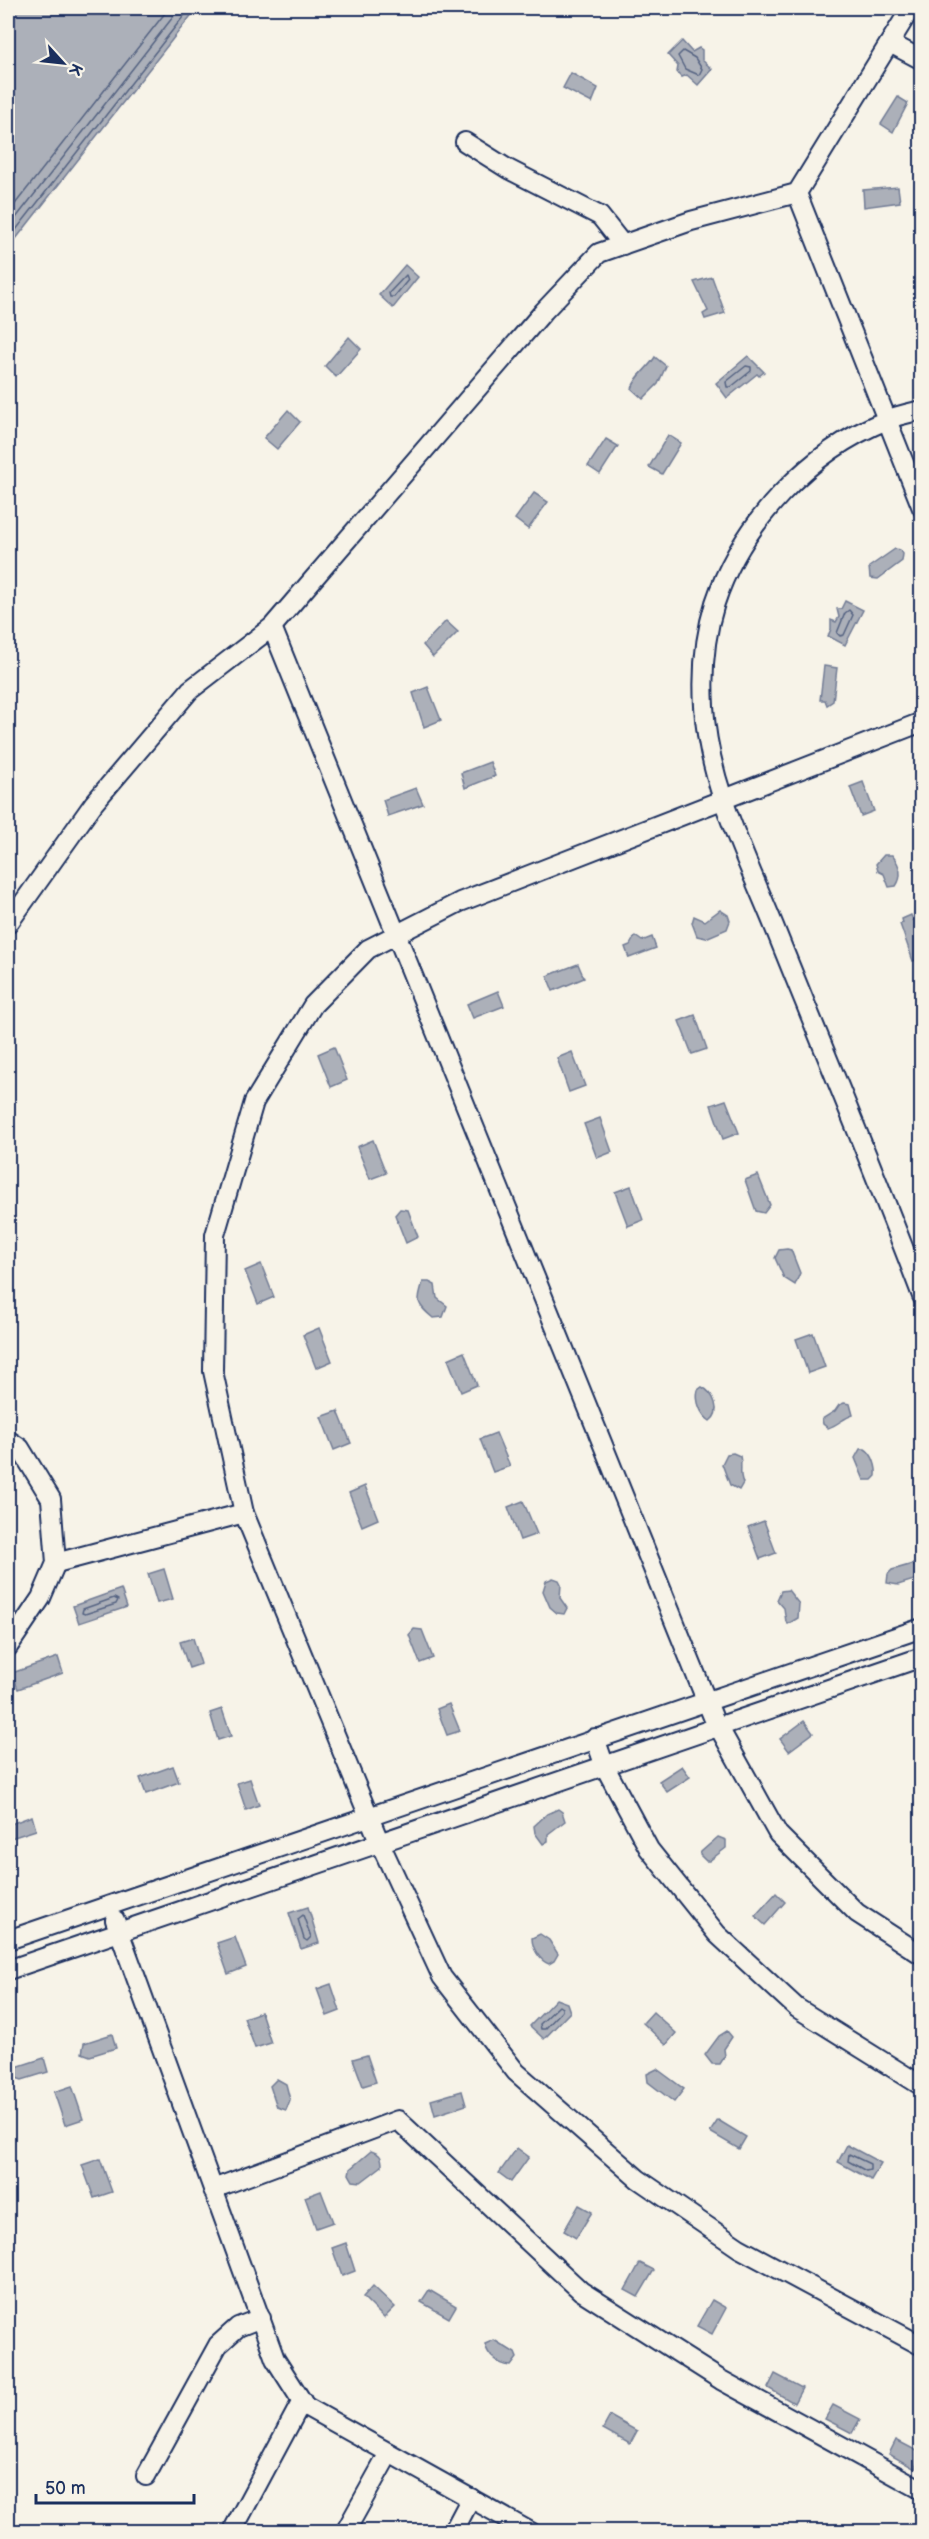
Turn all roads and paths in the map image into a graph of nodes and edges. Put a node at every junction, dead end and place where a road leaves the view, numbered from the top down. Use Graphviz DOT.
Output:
graph roads {
  1 [pos="911,8"];
  2 [pos="890,43"];
  3 [pos="921,60"];
  4 [pos="465,142"];
  5 [pos="797,193"];
  6 [pos="623,245"];
  7 [pos="921,410"];
  8 [pos="888,419"];
  9 [pos="921,508"];
  10 [pos="272,627"];
  11 [pos="921,722"];
  12 [pos="723,799"];
  13 [pos="11,920"];
  14 [pos="398,934"];
  15 [pos="8,938"];
  16 [pos="917,1270"];
  17 [pos="921,1296"];
  18 [pos="8,1440"];
  19 [pos="244,1513"];
  20 [pos="56,1563"];
  21 [pos="921,1628"];
  22 [pos="8,1647"];
  23 [pos="921,1658"];
  24 [pos="706,1700"];
  25 [pos="718,1727"];
  26 [pos="595,1738"];
  27 [pos="605,1767"];
  28 [pos="368,1815"];
  29 [pos="379,1841"];
  30 [pos="109,1905"];
  31 [pos="119,1930"];
  32 [pos="8,1940"];
  33 [pos="921,1954"];
  34 [pos="8,1970"];
  35 [pos="921,2086"];
  36 [pos="213,2189"];
  37 [pos="261,2318"];
  38 [pos="921,2346"];
  39 [pos="302,2401"];
  40 [pos="389,2453"];
  41 [pos="146,2476"];
  42 [pos="921,2490"];
  43 [pos="471,2498"];
  44 [pos="235,2526"];
  45 [pos="345,2532"];
  46 [pos="453,2532"];
  47 [pos="531,2532"];
  1 -- 2 [label="street"];
  2 -- 3 [label="street"];
  2 -- 5 [label="street"];
  4 -- 6 [label="street"];
  5 -- 6 [label="street"];
  5 -- 8 [label="street"];
  6 -- 10 [label="street"];
  7 -- 8 [label="street"];
  8 -- 9 [label="street"];
  8 -- 12 [label="street"];
  10 -- 13 [label="street"];
  10 -- 14 [label="street"];
  11 -- 12 [label="street"];
  12 -- 14 [label="street"];
  12 -- 16 [label="street"];
  13 -- 15 [label="street"];
  14 -- 19 [label="street"];
  14 -- 24 [label="street"];
  16 -- 17 [label="street"];
  18 -- 20 [label="street"];
  19 -- 20 [label="street"];
  19 -- 28 [label="street"];
  20 -- 22 [label="street"];
  21 -- 24 [label="street"];
  23 -- 25 [label="street"];
  24 -- 25 [label="street"];
  24 -- 26 [label="street"];
  25 -- 27 [label="street"];
  25 -- 33 [label="street"];
  26 -- 27 [label="street"];
  26 -- 28 [label="street"];
  27 -- 29 [label="street"];
  27 -- 35 [label="street"];
  28 -- 29 [label="street"];
  28 -- 30 [label="street"];
  29 -- 31 [label="street"];
  29 -- 38 [label="street"];
  30 -- 31 [label="street"];
  30 -- 32 [label="street"];
  31 -- 34 [label="street"];
  31 -- 36 [label="street"];
  36 -- 37 [label="street"];
  36 -- 42 [label="street"];
  37 -- 39 [label="street"];
  37 -- 41 [label="street"];
  39 -- 40 [label="street"];
  39 -- 44 [label="street"];
  40 -- 43 [label="street"];
  40 -- 45 [label="street"];
  43 -- 46 [label="street"];
  43 -- 47 [label="street"];
}
